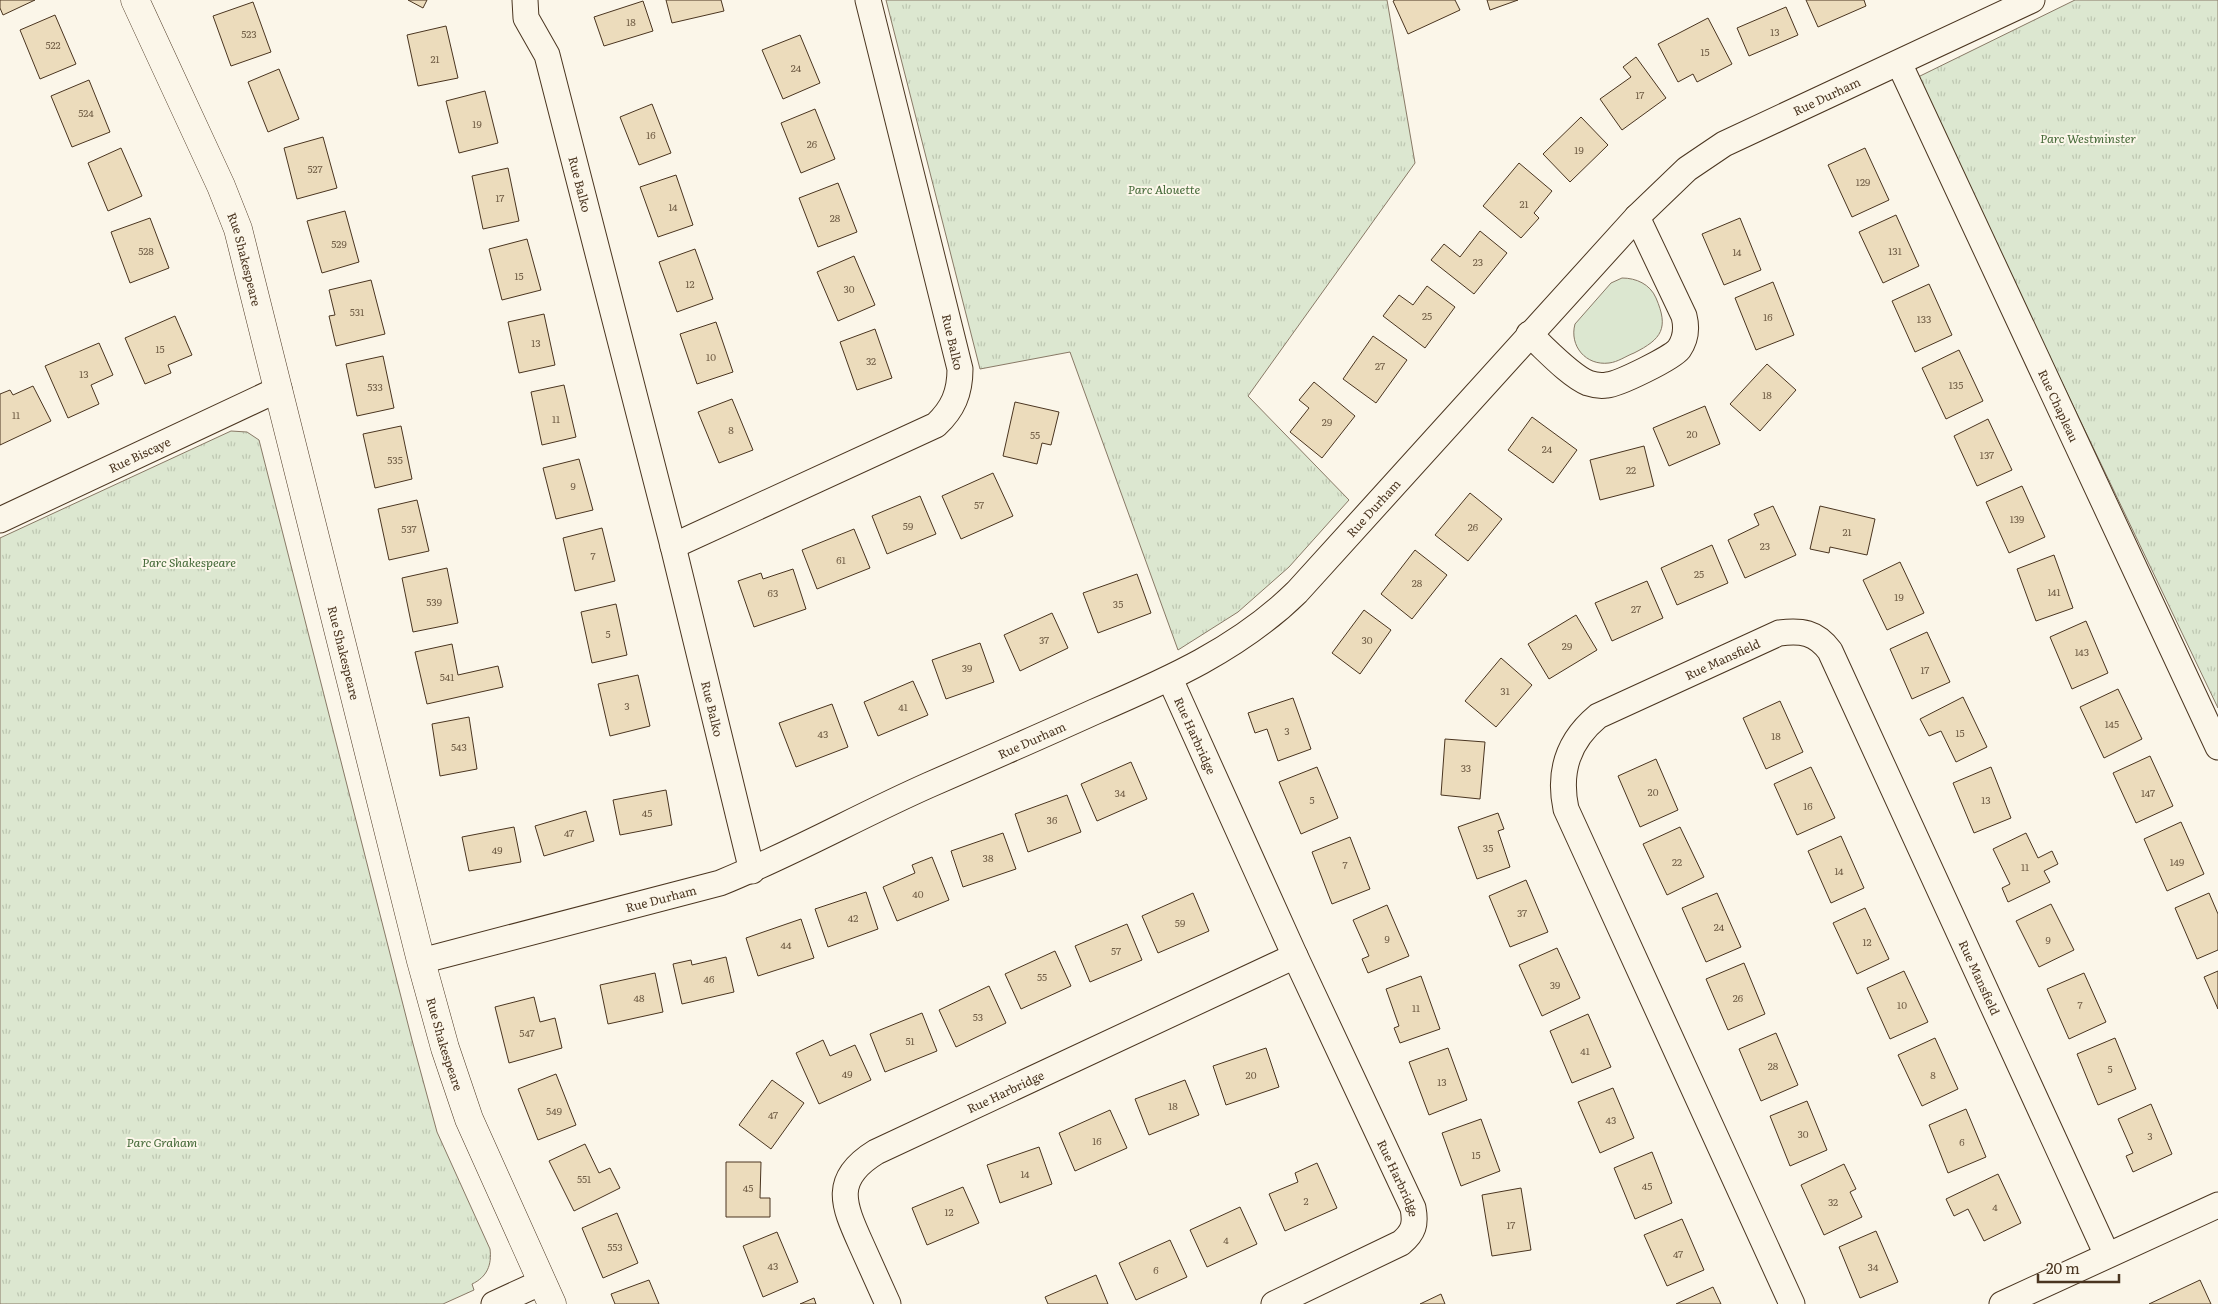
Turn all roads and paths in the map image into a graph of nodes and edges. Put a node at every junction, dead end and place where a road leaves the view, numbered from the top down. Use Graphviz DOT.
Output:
graph roads {
  1 [pos="135,0"];
  2 [pos="525,0"];
  3 [pos="868,0"];
  4 [pos="2032,0"];
  5 [pos="1899,63"];
  6 [pos="1637,217"];
  7 [pos="1529,334"];
  8 [pos="279,388"];
  9 [pos="0,520"];
  10 [pos="673,546"];
  11 [pos="1170,679"];
  12 [pos="2218,746"];
  13 [pos="752,870"];
  14 [pos="1294,956"];
  15 [pos="421,961"];
  16 [pos="2218,1205"];
  17 [pos="2107,1255"];
  18 [pos="547,1293"];
  19 [pos="494,1304"];
  20 [pos="888,1304"];
  21 [pos="1274,1304"];
  22 [pos="1792,1304"];
  23 [pos="2002,1304"];
  1 -- 8 [label="street, Rue Shakespeare"];
  2 -- 10 [label="street, Rue Balko"];
  3 -- 10 [label="street, Rue Balko"];
  4 -- 5 [label="street, Rue Durham"];
  5 -- 6 [label="street, Rue Durham"];
  5 -- 12 [label="street, Rue Chapleau"];
  6 -- 7 [label="street, Rue Durham"];
  6 -- 7 [label="street"];
  7 -- 11 [label="street, Rue Durham"];
  8 -- 9 [label="street, Rue Biscaye"];
  8 -- 15 [label="street, Rue Shakespeare"];
  10 -- 13 [label="street, Rue Balko"];
  11 -- 13 [label="street, Rue Durham"];
  11 -- 14 [label="street, Rue Harbridge"];
  13 -- 15 [label="street, Rue Durham"];
  14 -- 20 [label="street, Rue Harbridge"];
  14 -- 21 [label="street, Rue Harbridge"];
  15 -- 18 [label="street, Rue Shakespeare"];
  16 -- 17 [label="street"];
  17 -- 22 [label="street, Rue Mansfield"];
  17 -- 23 [label="street"];
  18 -- 19 [label="street"];
}
